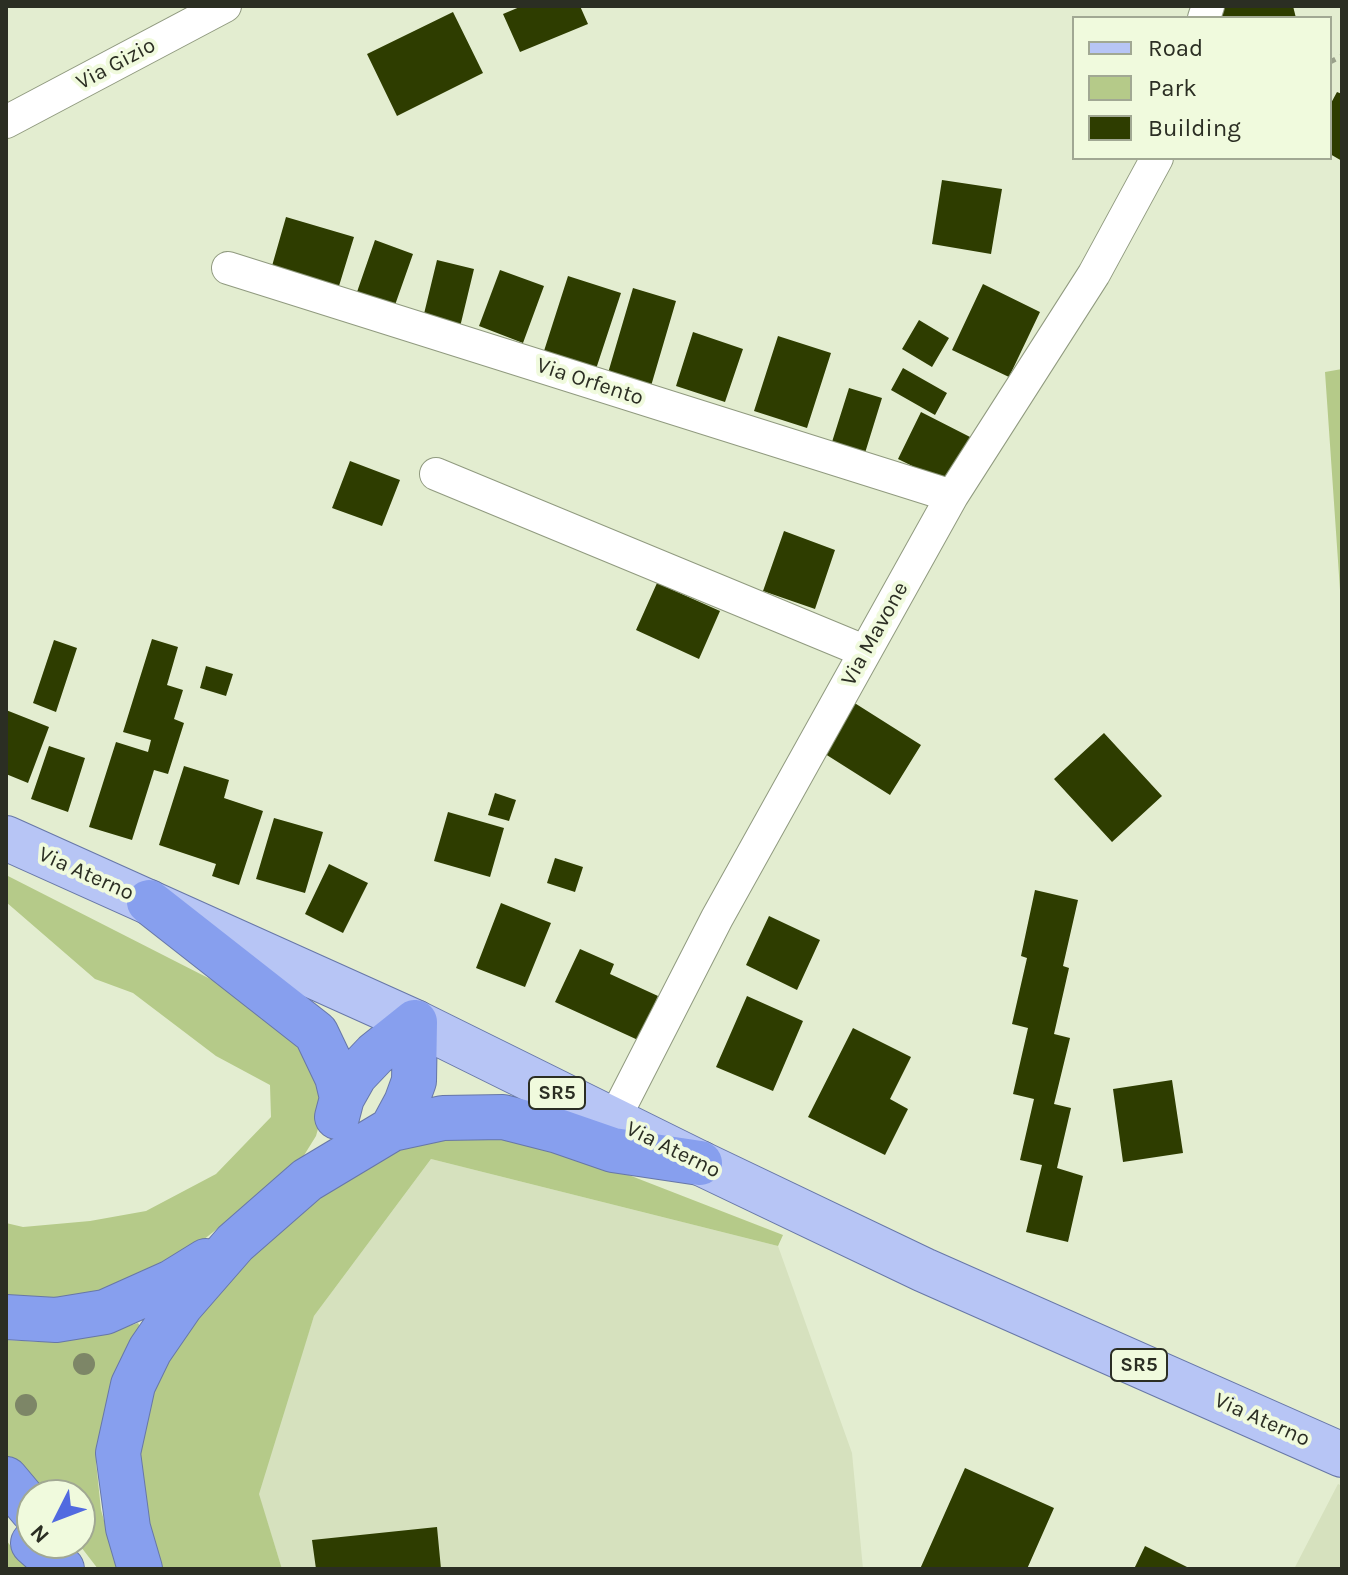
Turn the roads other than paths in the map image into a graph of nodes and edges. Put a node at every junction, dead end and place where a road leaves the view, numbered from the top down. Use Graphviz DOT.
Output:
graph roads {
  1 [pos="225,6"];
  2 [pos="6,122"];
  3 [pos="1156,160"];
  4 [pos="228,268"];
  5 [pos="436,474"];
  6 [pos="952,496"];
  7 [pos="864,651"];
  8 [pos="6,838"];
  9 [pos="149,902"];
  10 [pos="415,1022"];
  11 [pos="342,1098"];
  12 [pos="613,1121"];
  13 [pos="392,1129"];
  14 [pos="700,1163"];
  15 [pos="307,1180"];
  16 [pos="235,1243"];
  17 [pos="6,1317"];
  18 [pos="1342,1455"];
  19 [pos="140,1569"];
  1 -- 2 [label="street, Via Gizio"];
  3 -- 6 [label="street, Via Mavone"];
  4 -- 6 [label="street, Via Orfento"];
  5 -- 7 [label="street"];
  6 -- 7 [label="street, Via Mavone"];
  7 -- 12 [label="street, Via Mavone"];
  8 -- 9 [label="main road, Via Aterno / SR5"];
  9 -- 10 [label="main road, Via Aterno / SR5"];
  9 -- 11 [label="highway"];
  10 -- 11 [label="highway"];
  10 -- 12 [label="main road, Via Aterno / SR5"];
  10 -- 13 [label="highway"];
  11 -- 15 [label="highway"];
  12 -- 14 [label="main road, Via Aterno / SR5"];
  13 -- 14 [label="highway"];
  13 -- 15 [label="highway"];
  14 -- 18 [label="main road, Via Aterno / SR5"];
  15 -- 16 [label="highway"];
  16 -- 17 [label="highway"];
  16 -- 19 [label="highway"];
}
